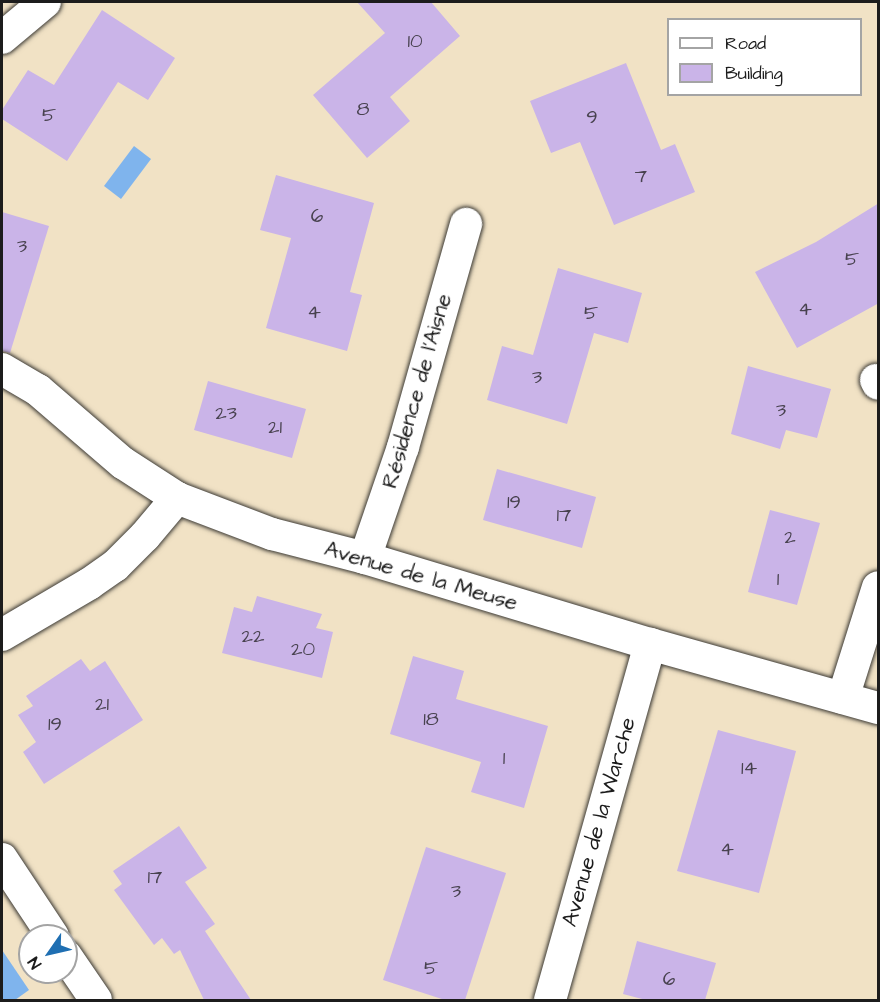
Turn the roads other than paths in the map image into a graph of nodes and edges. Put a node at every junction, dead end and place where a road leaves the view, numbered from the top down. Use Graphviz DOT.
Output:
graph roads {
  1 [pos="45,2"];
  2 [pos="2,38"];
  3 [pos="466,224"];
  4 [pos="2,369"];
  5 [pos="177,498"];
  6 [pos="365,558"];
  7 [pos="879,587"];
  8 [pos="2,635"];
  9 [pos="650,644"];
  10 [pos="843,698"];
  11 [pos="879,708"];
  12 [pos="2,859"];
  13 [pos="45,924"];
  14 [pos="78,974"];
  15 [pos="96,1000"];
  16 [pos="550,1000"];
  1 -- 2 [label="street"];
  3 -- 6 [label="street, Résidence de l'Aisne"];
  4 -- 5 [label="street, Avenue de la Meuse"];
  5 -- 6 [label="street, Avenue de la Meuse"];
  5 -- 8 [label="street"];
  6 -- 9 [label="street, Avenue de la Meuse"];
  7 -- 10 [label="street"];
  9 -- 10 [label="street, Avenue de la Meuse"];
  9 -- 16 [label="street, Avenue de la Warche"];
  10 -- 11 [label="street, Avenue de la Meuse"];
  12 -- 13 [label="street"];
  14 -- 15 [label="street"];
}
